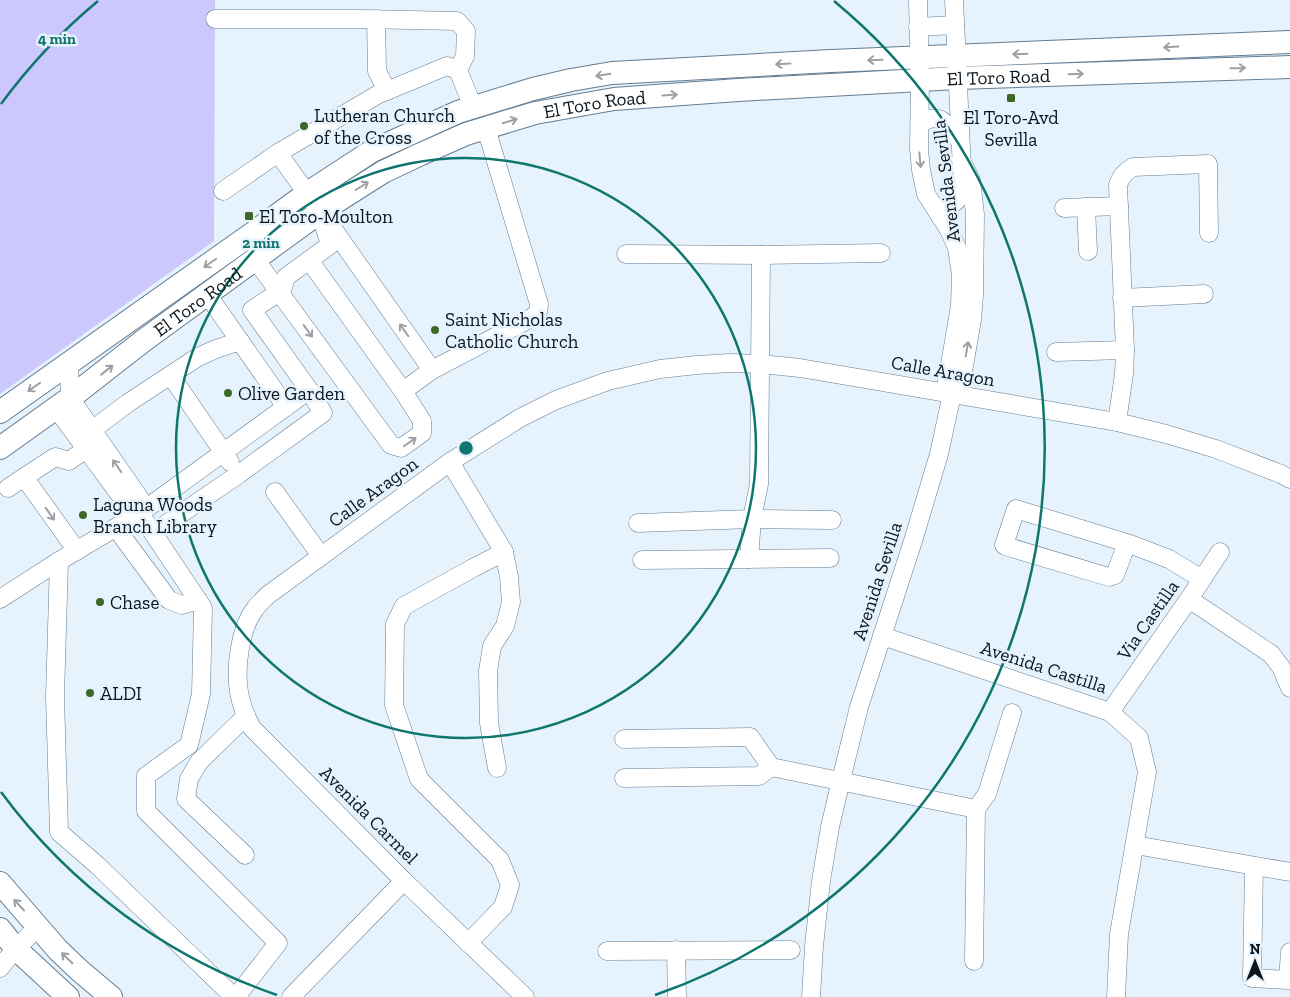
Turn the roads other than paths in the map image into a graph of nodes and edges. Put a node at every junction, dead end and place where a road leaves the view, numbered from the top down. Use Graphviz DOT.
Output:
graph roads {
  1 [pos="918,0"];
  2 [pos="954,0"];
  3 [pos="215,19"];
  4 [pos="376,19"];
  5 [pos="955,25"];
  6 [pos="918,26"];
  7 [pos="1290,42"];
  8 [pos="919,58"];
  9 [pos="957,67"];
  10 [pos="1290,67"];
  11 [pos="458,70"];
  12 [pos="920,80"];
  13 [pos="387,91"];
  14 [pos="473,107"];
  15 [pos="920,124"];
  16 [pos="486,128"];
  17 [pos="960,141"];
  18 [pos="278,153"];
  19 [pos="961,160"];
  20 [pos="222,190"];
  21 [pos="306,194"];
  22 [pos="1119,206"];
  23 [pos="1086,207"];
  24 [pos="1064,208"];
  25 [pos="320,212"];
  26 [pos="940,216"];
  27 [pos="1209,234"];
  28 [pos="1088,251"];
  29 [pos="881,253"];
  30 [pos="626,254"];
  31 [pos="761,255"];
  32 [pos="255,259"];
  33 [pos="309,260"];
  34 [pos="279,292"];
  35 [pos="207,294"];
  36 [pos="1204,294"];
  37 [pos="1122,298"];
  38 [pos="240,341"];
  39 [pos="1125,350"];
  40 [pos="1056,352"];
  41 [pos="69,363"];
  42 [pos="761,364"];
  43 [pos="432,370"];
  44 [pos="171,376"];
  45 [pos="309,390"];
  46 [pos="403,391"];
  47 [pos="952,394"];
  48 [pos="63,403"];
  49 [pos="286,407"];
  50 [pos="0,412"];
  51 [pos="1117,422"];
  52 [pos="92,430"];
  53 [pos="0,448"];
  54 [pos="86,449"];
  55 [pos="224,452"];
  56 [pos="450,462"];
  57 [pos="239,474"];
  58 [pos="24,477"];
  59 [pos="1290,479"];
  60 [pos="8,488"];
  61 [pos="275,492"];
  62 [pos="138,510"];
  63 [pos="752,519"];
  64 [pos="832,520"];
  65 [pos="638,523"];
  66 [pos="116,528"];
  67 [pos="154,533"];
  68 [pos="1127,543"];
  69 [pos="76,550"];
  70 [pos="504,552"];
  71 [pos="1220,552"];
  72 [pos="321,556"];
  73 [pos="830,558"];
  74 [pos="749,559"];
  75 [pos="642,560"];
  76 [pos="59,561"];
  77 [pos="1202,579"];
  78 [pos="0,599"];
  79 [pos="1189,599"];
  80 [pos="198,600"];
  81 [pos="242,636"];
  82 [pos="882,636"];
  83 [pos="1290,688"];
  84 [pos="1012,712"];
  85 [pos="1110,712"];
  86 [pos="246,716"];
  87 [pos="624,739"];
  88 [pos="771,766"];
  89 [pos="497,768"];
  90 [pos="624,778"];
  91 [pos="841,780"];
  92 [pos="976,809"];
  93 [pos="1136,845"];
  94 [pos="245,855"];
  95 [pos="1254,866"];
  96 [pos="1290,872"];
  97 [pos="404,881"];
  98 [pos="0,883"];
  99 [pos="38,926"];
  100 [pos="0,929"];
  101 [pos="468,943"];
  102 [pos="16,949"];
  103 [pos="676,950"];
  104 [pos="791,950"];
  105 [pos="607,951"];
  106 [pos="1290,952"];
  107 [pos="974,961"];
  108 [pos="0,968"];
  109 [pos="68,997"];
  110 [pos="112,997"];
  111 [pos="235,997"];
  112 [pos="291,997"];
  113 [pos="525,997"];
  114 [pos="677,997"];
  115 [pos="811,997"];
  116 [pos="1116,997"];
  1 -- 6 [label="street"];
  2 -- 5 [label="street, Avenida Sevilla"];
  3 -- 4 [label="street"];
  4 -- 11 [label="street"];
  4 -- 13 [label="street"];
  5 -- 6 [label="street"];
  5 -- 9 [label="street, Avenida Sevilla"];
  6 -- 8 [label="street"];
  7 -- 9 [label="main road, El Toro Road, one-way"];
  8 -- 9 [label="main road, El Toro Road"];
  8 -- 12 [label="street, Avenida Sevilla"];
  8 -- 14 [label="main road, El Toro Road, one-way"];
  9 -- 10 [label="main road, El Toro Road, one-way"];
  9 -- 12 [label="main road, El Toro Road"];
  9 -- 17 [label="street, Avenida Sevilla"];
  11 -- 13 [label="street"];
  11 -- 14 [label="street"];
  12 -- 15 [label="street, Avenida Sevilla"];
  16 -- 12 [label="main road, El Toro Road, one-way"];
  13 -- 18 [label="street"];
  14 -- 21 [label="main road, El Toro Road"];
  15 -- 17 [label="street"];
  15 -- 26 [label="street, Avenida Sevilla, one-way"];
  25 -- 16 [label="main road, El Toro Road, one-way"];
  16 -- 43 [label="street"];
  17 -- 19 [label="street, Avenida Sevilla"];
  18 -- 20 [label="street"];
  18 -- 21 [label="street"];
  19 -- 26 [label="street"];
  47 -- 19 [label="street, Avenida Sevilla, one-way"];
  21 -- 25 [label="street"];
  21 -- 41 [label="main road, El Toro Road, one-way"];
  22 -- 23 [label="street"];
  22 -- 27 [label="street"];
  22 -- 37 [label="street"];
  23 -- 24 [label="street"];
  23 -- 28 [label="street"];
  25 -- 32 [label="main road, El Toro Road"];
  25 -- 33 [label="street"];
  43 -- 25 [label="street, one-way"];
  26 -- 47 [label="street, Avenida Sevilla"];
  29 -- 31 [label="street"];
  30 -- 31 [label="street"];
  31 -- 42 [label="street"];
  32 -- 34 [label="street"];
  32 -- 35 [label="main road, El Toro Road"];
  33 -- 34 [label="street"];
  33 -- 46 [label="street"];
  34 -- 45 [label="street"];
  34 -- 46 [label="street, one-way"];
  35 -- 38 [label="street"];
  48 -- 35 [label="main road, El Toro Road, one-way"];
  36 -- 37 [label="street"];
  37 -- 39 [label="street"];
  38 -- 44 [label="street"];
  38 -- 49 [label="street"];
  39 -- 40 [label="street"];
  39 -- 51 [label="street"];
  41 -- 48 [label="street"];
  41 -- 50 [label="main road, El Toro Road, one-way"];
  42 -- 47 [label="street, Calle Aragon"];
  42 -- 56 [label="street, Calle Aragon"];
  42 -- 63 [label="street"];
  43 -- 46 [label="street"];
  44 -- 52 [label="street"];
  44 -- 55 [label="street"];
  45 -- 49 [label="street"];
  45 -- 57 [label="street"];
  47 -- 51 [label="street, Calle Aragon"];
  47 -- 82 [label="street, Avenida Sevilla"];
  48 -- 52 [label="street"];
  48 -- 53 [label="main road, El Toro Road"];
  48 -- 54 [label="street"];
  49 -- 55 [label="street"];
  51 -- 59 [label="street, Calle Aragon"];
  62 -- 52 [label="street, one-way"];
  54 -- 58 [label="street"];
  54 -- 62 [label="street"];
  55 -- 57 [label="street"];
  55 -- 62 [label="street"];
  56 -- 70 [label="street"];
  56 -- 72 [label="street, Calle Aragon"];
  57 -- 67 [label="street"];
  58 -- 60 [label="street"];
  58 -- 69 [label="street, one-way"];
  61 -- 72 [label="street, Calle Aragon"];
  62 -- 66 [label="street"];
  62 -- 67 [label="street"];
  63 -- 64 [label="street"];
  63 -- 65 [label="street"];
  63 -- 74 [label="street"];
  66 -- 69 [label="street"];
  66 -- 80 [label="street"];
  67 -- 80 [label="street"];
  68 -- 68 [label="street"];
  68 -- 77 [label="street"];
  69 -- 76 [label="street"];
  70 -- 89 [label="street"];
  70 -- 101 [label="street"];
  71 -- 77 [label="street, Via Castilla"];
  72 -- 81 [label="street, Calle Aragon"];
  73 -- 74 [label="street"];
  74 -- 75 [label="street"];
  76 -- 78 [label="street"];
  76 -- 111 [label="street"];
  77 -- 79 [label="street, Via Castilla"];
  79 -- 83 [label="street"];
  79 -- 85 [label="street, Via Castilla"];
  80 -- 111 [label="street"];
  81 -- 86 [label="street, Avenida Carmel"];
  82 -- 85 [label="street, Avenida Castilla"];
  82 -- 91 [label="street, Avenida Sevilla"];
  84 -- 92 [label="street"];
  85 -- 93 [label="street, Avenida Castilla"];
  86 -- 94 [label="street"];
  86 -- 97 [label="street, Avenida Carmel"];
  87 -- 88 [label="street"];
  88 -- 90 [label="street"];
  88 -- 91 [label="street"];
  91 -- 92 [label="street"];
  91 -- 115 [label="street, Avenida Sevilla"];
  92 -- 107 [label="street"];
  93 -- 95 [label="street"];
  93 -- 116 [label="street, Avenida Castilla"];
  95 -- 96 [label="street"];
  95 -- 106 [label="street"];
  97 -- 101 [label="street, Avenida Carmel"];
  97 -- 112 [label="street"];
  99 -- 98 [label="main road, one-way"];
  99 -- 102 [label="street"];
  110 -- 99 [label="main road, one-way"];
  100 -- 102 [label="main road"];
  101 -- 113 [label="street, Avenida Carmel"];
  102 -- 108 [label="street"];
  102 -- 109 [label="main road"];
  103 -- 104 [label="street"];
  103 -- 105 [label="street"];
  103 -- 114 [label="street"];
}
